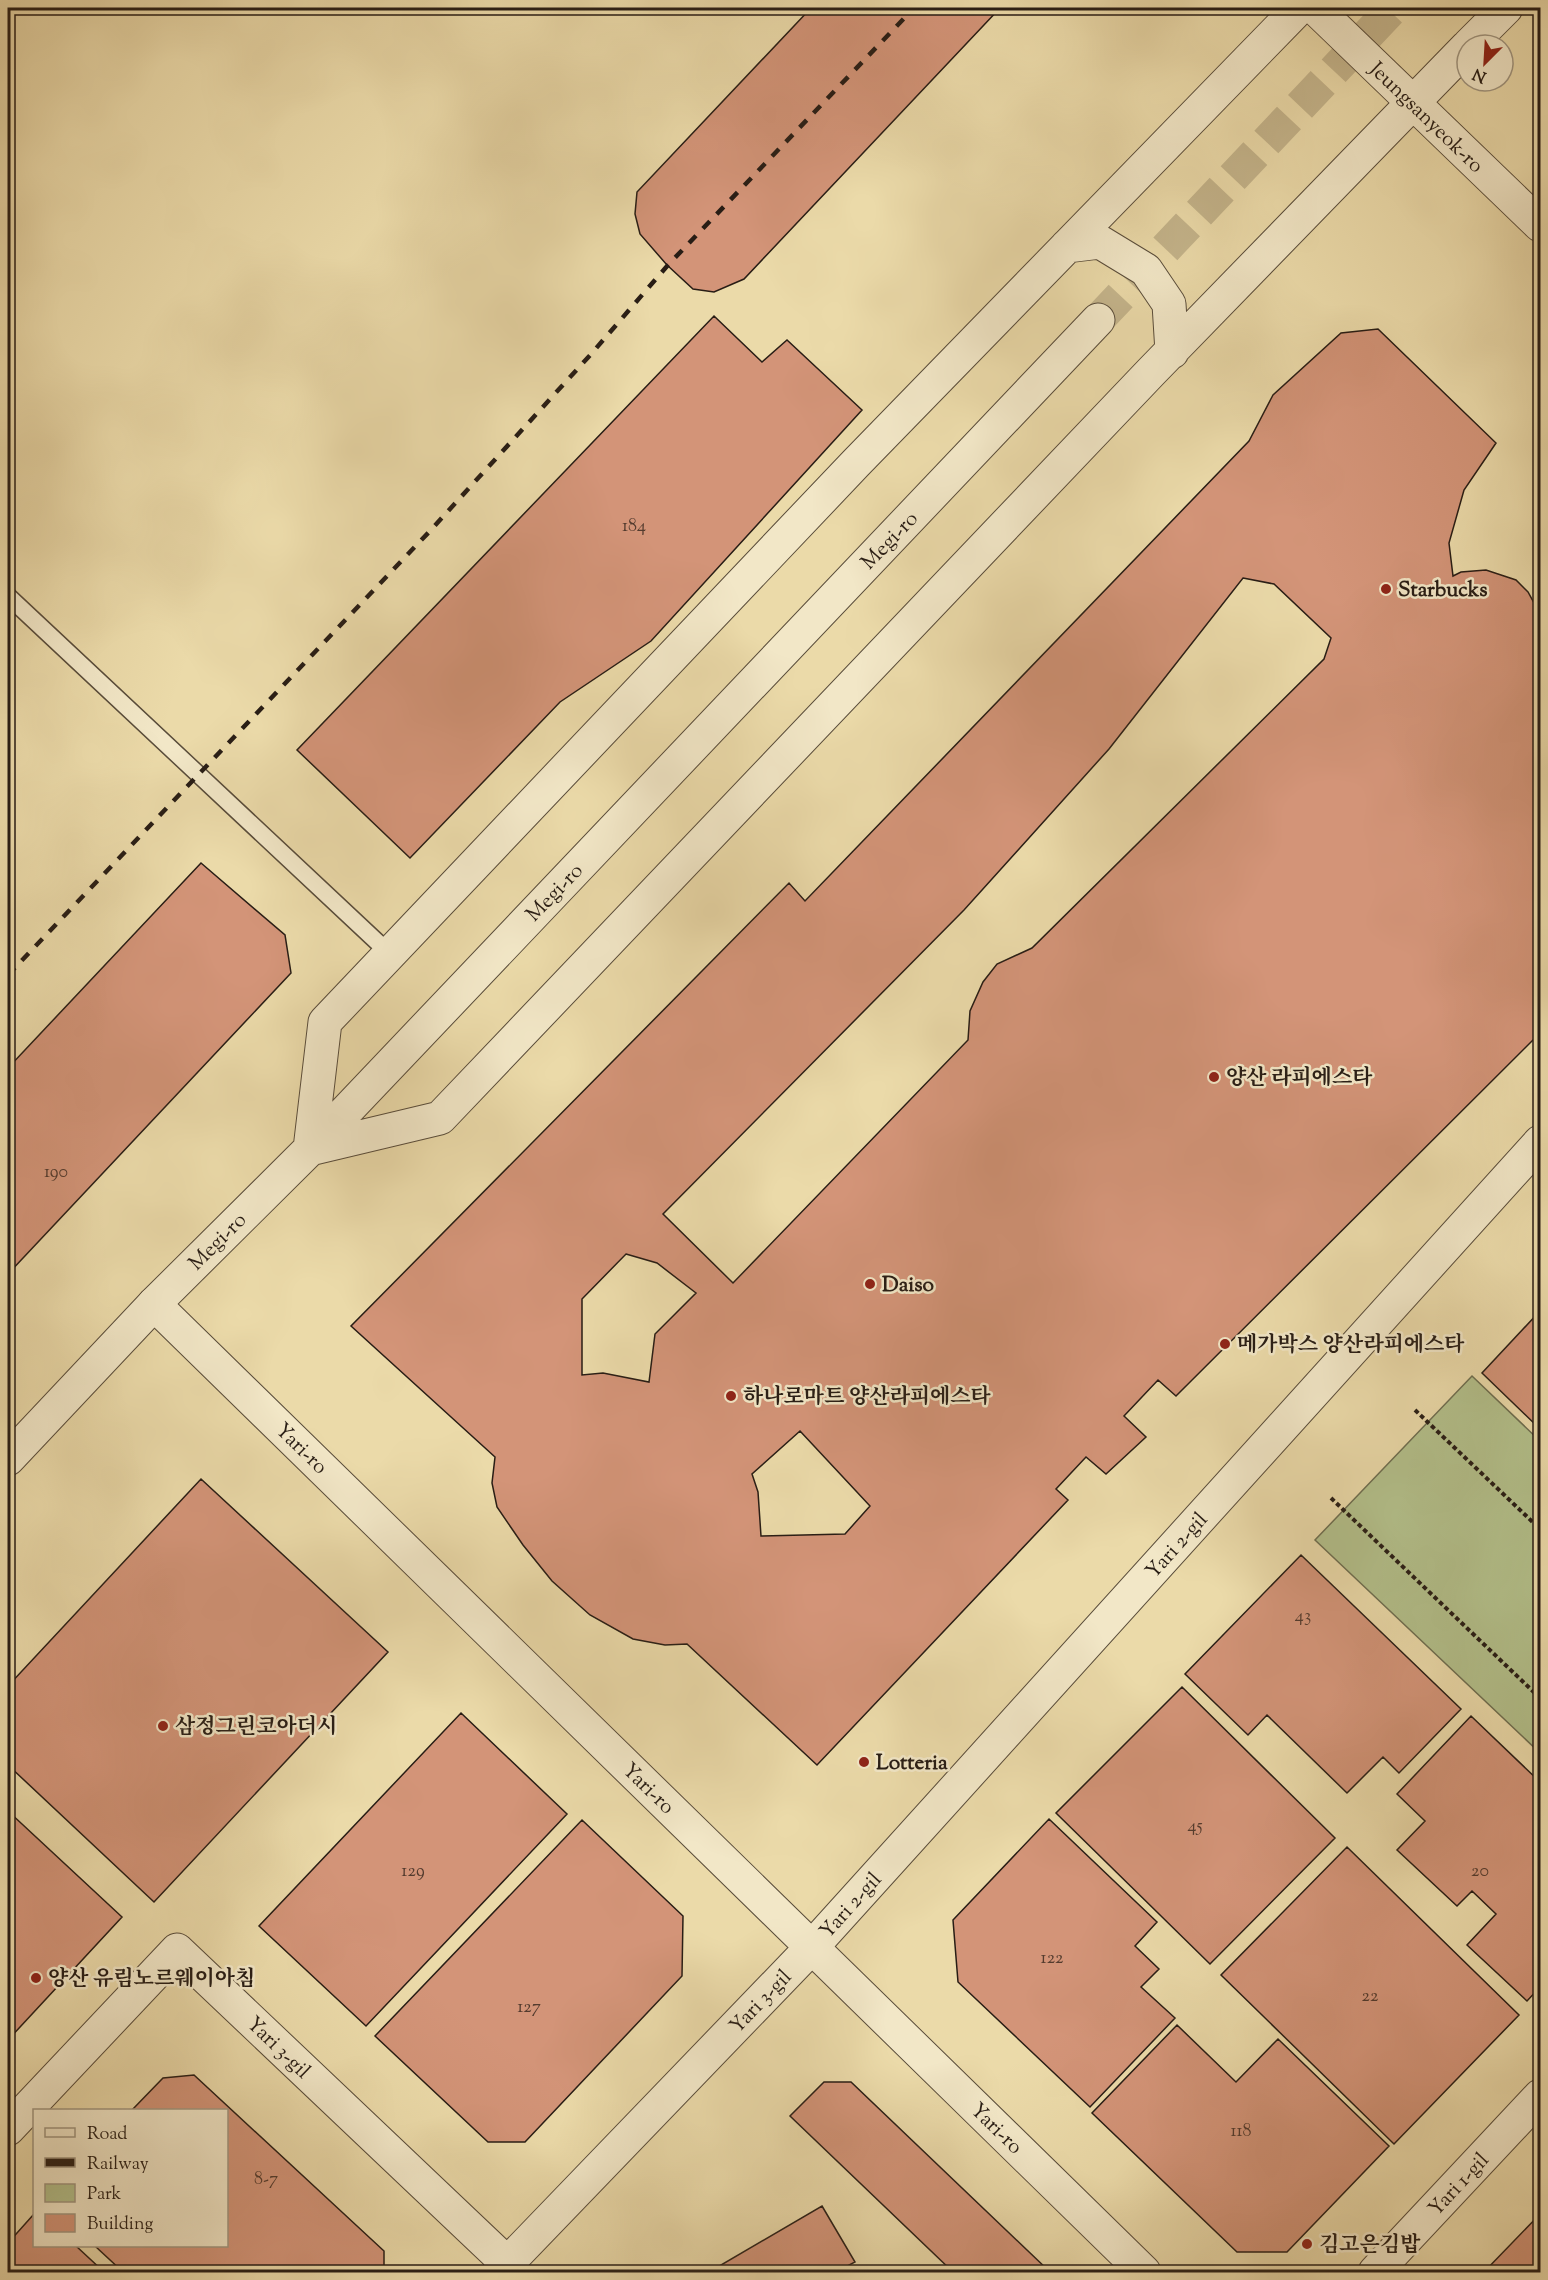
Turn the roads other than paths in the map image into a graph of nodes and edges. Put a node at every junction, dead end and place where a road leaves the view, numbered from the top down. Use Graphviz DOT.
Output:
graph roads {
  1 [pos="1299,8"];
  2 [pos="1315,8"];
  3 [pos="1506,8"];
  4 [pos="1481,33"];
  5 [pos="1455,59"];
  6 [pos="1411,102"];
  7 [pos="1540,225"];
  8 [pos="1067,246"];
  9 [pos="1098,320"];
  10 [pos="1172,352"];
  11 [pos="8,596"];
  12 [pos="389,953"];
  13 [pos="1540,1142"];
  14 [pos="310,1149"];
  15 [pos="154,1304"];
  16 [pos="8,1459"];
  17 [pos="812,1947"];
  18 [pos="1540,2096"];
  19 [pos="8,2129"];
  20 [pos="503,2268"];
  21 [pos="1144,2272"];
  22 [pos="1375,2272"];
  1 -- 8 [label="street"];
  2 -- 6 [label="street, Jeungsanyeok-ro"];
  3 -- 4 [label="street"];
  5 -- 6 [label="street"];
  6 -- 7 [label="street, Jeungsanyeok-ro"];
  6 -- 10 [label="street"];
  8 -- 10 [label="street"];
  8 -- 12 [label="street"];
  9 -- 14 [label="street, Megi-ro"];
  10 -- 14 [label="street"];
  11 -- 12 [label="lane"];
  12 -- 14 [label="street"];
  13 -- 17 [label="street, Yari 2-gil"];
  14 -- 15 [label="street, Megi-ro"];
  15 -- 16 [label="street, Megi-ro"];
  15 -- 17 [label="street, Yari-ro"];
  17 -- 20 [label="street, Yari 3-gil"];
  17 -- 21 [label="street, Yari-ro"];
  18 -- 22 [label="street, Yari 1-gil"];
  19 -- 20 [label="street, Yari 3-gil"];
}
